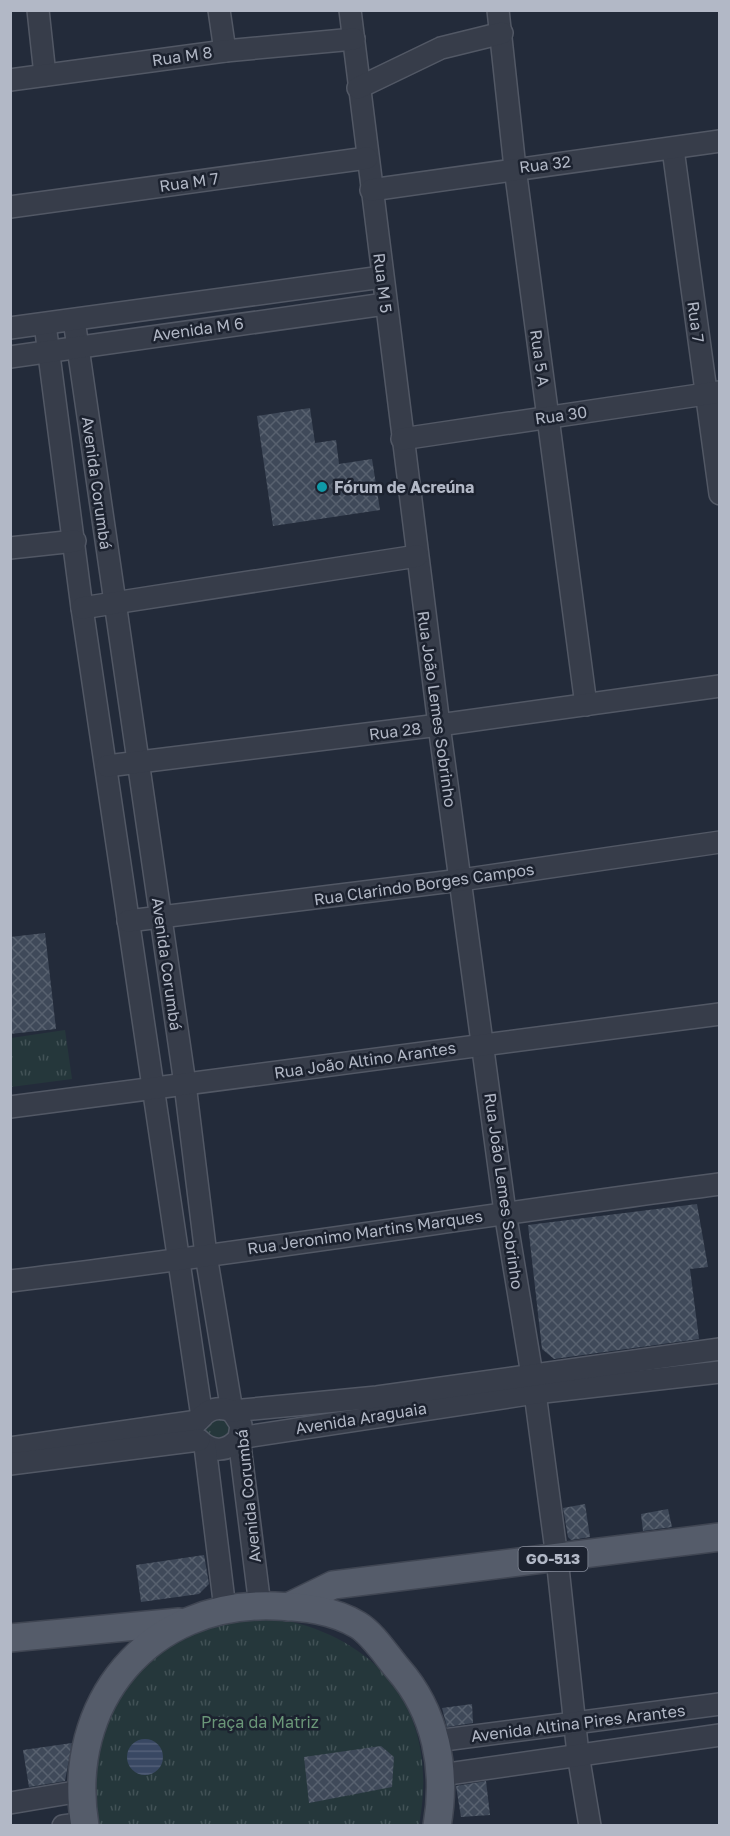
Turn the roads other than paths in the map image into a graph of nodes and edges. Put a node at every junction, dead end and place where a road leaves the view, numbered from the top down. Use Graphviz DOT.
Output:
graph roads {
  1 [pos="38,10"];
  2 [pos="219,10"];
  3 [pos="350,10"];
  4 [pos="498,10"];
  5 [pos="502,33"];
  6 [pos="354,39"];
  7 [pos="225,51"];
  8 [pos="45,75"];
  9 [pos="10,80"];
  10 [pos="358,88"];
  11 [pos="720,141"];
  12 [pos="673,149"];
  13 [pos="367,158"];
  14 [pos="515,168"];
  15 [pos="371,190"];
  16 [pos="10,207"];
  17 [pos="382,277"];
  18 [pos="385,304"];
  19 [pos="74,320"];
  20 [pos="45,324"];
  21 [pos="10,328"];
  22 [pos="77,346"];
  23 [pos="49,351"];
  24 [pos="10,357"];
  25 [pos="713,393"];
  26 [pos="548,417"];
  27 [pos="402,439"];
  28 [pos="720,494"];
  29 [pos="75,541"];
  30 [pos="10,548"];
  31 [pos="417,556"];
  32 [pos="114,601"];
  33 [pos="82,608"];
  34 [pos="720,686"];
  35 [pos="586,705"];
  36 [pos="439,725"];
  37 [pos="138,762"];
  38 [pos="106,766"];
  39 [pos="720,842"];
  40 [pos="461,880"];
  41 [pos="161,917"];
  42 [pos="128,921"];
  43 [pos="720,1014"];
  44 [pos="484,1044"];
  45 [pos="185,1084"];
  46 [pos="152,1088"];
  47 [pos="10,1107"];
  48 [pos="720,1184"];
  49 [pos="505,1212"];
  50 [pos="206,1255"];
  51 [pos="177,1261"];
  52 [pos="10,1281"];
  53 [pos="720,1349"];
  54 [pos="679,1355"];
  55 [pos="720,1372"];
  56 [pos="681,1376"];
  57 [pos="533,1384"];
  58 [pos="379,1406"];
  59 [pos="232,1411"];
  60 [pos="201,1431"];
  61 [pos="239,1438"];
  62 [pos="10,1448"];
  63 [pos="49,1451"];
  64 [pos="10,1464"];
  65 [pos="720,1537"];
  66 [pos="557,1558"];
  67 [pos="387,1579"];
  68 [pos="260,1605"];
  69 [pos="288,1606"];
  70 [pos="225,1609"];
  71 [pos="189,1621"];
  72 [pos="359,1626"];
  73 [pos="10,1638"];
  74 [pos="720,1704"];
  75 [pos="574,1724"];
  76 [pos="720,1735"];
  77 [pos="436,1741"];
  78 [pos="578,1754"];
  79 [pos="441,1775"];
  80 [pos="81,1791"];
  81 [pos="10,1803"];
  82 [pos="78,1825"];
  83 [pos="436,1826"];
  84 [pos="590,1826"];
  1 -- 8 [label="street"];
  2 -- 7 [label="street"];
  3 -- 6 [label="street, Rua M 5"];
  4 -- 5 [label="street, Rua 5 A"];
  5 -- 10 [label="street"];
  5 -- 14 [label="street, Rua 5 A"];
  6 -- 7 [label="street, Rua M 8"];
  6 -- 10 [label="street, Rua M 5"];
  7 -- 8 [label="street, Rua M 8"];
  8 -- 9 [label="street, Rua M 8"];
  10 -- 13 [label="street, Rua M 5"];
  11 -- 12 [label="street, Rua 32"];
  12 -- 14 [label="street, Rua 32"];
  12 -- 25 [label="street, Rua 7"];
  13 -- 15 [label="street, Rua M 5"];
  13 -- 16 [label="street, Rua M 7"];
  14 -- 15 [label="street, Rua 32"];
  14 -- 26 [label="street, Rua 5 A"];
  15 -- 17 [label="street, Rua M 5"];
  17 -- 18 [label="street, Rua M 5"];
  17 -- 19 [label="street, Avenida M 6"];
  18 -- 22 [label="street, Avenida M 6"];
  18 -- 27 [label="street, Rua M 5"];
  19 -- 20 [label="street, Avenida M 6"];
  19 -- 22 [label="street, Avenida Corumbá"];
  20 -- 21 [label="street, Avenida M 6"];
  20 -- 23 [label="street, Avenida Corumbá"];
  22 -- 23 [label="street, Avenida M 6"];
  22 -- 32 [label="street, Avenida Corumbá"];
  23 -- 24 [label="street, Avenida M 6"];
  23 -- 29 [label="street, Avenida Corumbá"];
  25 -- 26 [label="street, Rua 30"];
  25 -- 28 [label="street, Rua 7"];
  26 -- 27 [label="street, Rua 30"];
  26 -- 35 [label="street, Rua 5 A"];
  27 -- 31 [label="street, Rua M 5"];
  29 -- 30 [label="street"];
  29 -- 33 [label="street, Avenida Corumbá"];
  31 -- 32 [label="street"];
  31 -- 36 [label="street, Rua João Lemes Sobrinho"];
  32 -- 33 [label="street"];
  32 -- 37 [label="street, Avenida Corumbá"];
  33 -- 38 [label="street, Avenida Corumbá"];
  34 -- 35 [label="street, Rua 28"];
  35 -- 36 [label="street, Rua 28"];
  36 -- 37 [label="street, Rua 28"];
  36 -- 40 [label="street, Rua João Lemes Sobrinho"];
  37 -- 38 [label="street, Rua 28"];
  37 -- 41 [label="street, Avenida Corumbá"];
  38 -- 42 [label="street, Avenida Corumbá"];
  39 -- 40 [label="street, Rua Clarindo Borges Campos"];
  40 -- 41 [label="street, Rua Clarindo Borges Campos"];
  40 -- 44 [label="street, Rua João Lemes Sobrinho"];
  41 -- 42 [label="street, Rua Clarindo Borges Campos"];
  41 -- 45 [label="street, Avenida Corumbá"];
  42 -- 46 [label="street, Avenida Corumbá"];
  43 -- 44 [label="street, Rua João Altino Arantes"];
  44 -- 45 [label="street, Rua João Altino Arantes"];
  44 -- 49 [label="street, Rua João Lemes Sobrinho"];
  45 -- 46 [label="street, Rua João Altino Arantes"];
  45 -- 50 [label="street, Avenida Corumbá"];
  46 -- 47 [label="street, Rua João Altino Arantes"];
  46 -- 51 [label="street, Avenida Corumbá"];
  48 -- 49 [label="street, Rua Jeronimo Martins Marques"];
  49 -- 50 [label="street, Rua Jeronimo Martins Marques"];
  49 -- 57 [label="street, Rua João Lemes Sobrinho"];
  50 -- 51 [label="street, Rua Jeronimo Martins Marques"];
  50 -- 59 [label="street, Avenida Corumbá"];
  51 -- 52 [label="street, Rua Jeronimo Martins Marques"];
  51 -- 60 [label="street, Avenida Corumbá"];
  53 -- 54 [label="street, Avenida Araguaia"];
  54 -- 56 [label="street"];
  54 -- 57 [label="street, Avenida Araguaia"];
  55 -- 56 [label="street, Avenida Araguaia"];
  56 -- 57 [label="street, Avenida Araguaia"];
  57 -- 58 [label="street, Avenida Araguaia"];
  57 -- 66 [label="street, Rua João Lemes Sobrinho"];
  58 -- 59 [label="street, Avenida Araguaia"];
  58 -- 61 [label="street, Avenida Araguaia"];
  59 -- 60 [label="street, Avenida Araguaia"];
  59 -- 61 [label="street, Avenida Corumbá"];
  60 -- 61 [label="street, Avenida Araguaia"];
  60 -- 63 [label="street, Avenida Araguaia"];
  60 -- 70 [label="street, Avenida Corumbá"];
  61 -- 68 [label="street, Avenida Corumbá"];
  62 -- 63 [label="street, Avenida Araguaia"];
  63 -- 64 [label="street, Avenida Araguaia"];
  65 -- 66 [label="main road, GO-513"];
  66 -- 67 [label="main road, GO-513"];
  66 -- 75 [label="street, Rua João Lemes Sobrinho"];
  67 -- 69 [label="main road, GO-513"];
  67 -- 72 [label="main road, GO-513"];
  68 -- 69 [label="main road"];
  68 -- 70 [label="main road"];
  69 -- 72 [label="main road"];
  70 -- 71 [label="main road"];
  71 -- 73 [label="main road"];
  71 -- 80 [label="main road"];
  72 -- 77 [label="main road"];
  74 -- 75 [label="street, Avenida Altina Pires Arantes"];
  75 -- 77 [label="street, Avenida Altina Pires Arantes"];
  75 -- 78 [label="street, Rua João Lemes Sobrinho"];
  76 -- 78 [label="street, Avenida Altina Pires Arantes"];
  77 -- 79 [label="main road"];
  78 -- 79 [label="street, Avenida Altina Pires Arantes"];
  78 -- 84 [label="street, Rua João Lemes Sobrinho"];
  79 -- 83 [label="main road"];
  80 -- 81 [label="street"];
  80 -- 82 [label="main road"];
}
